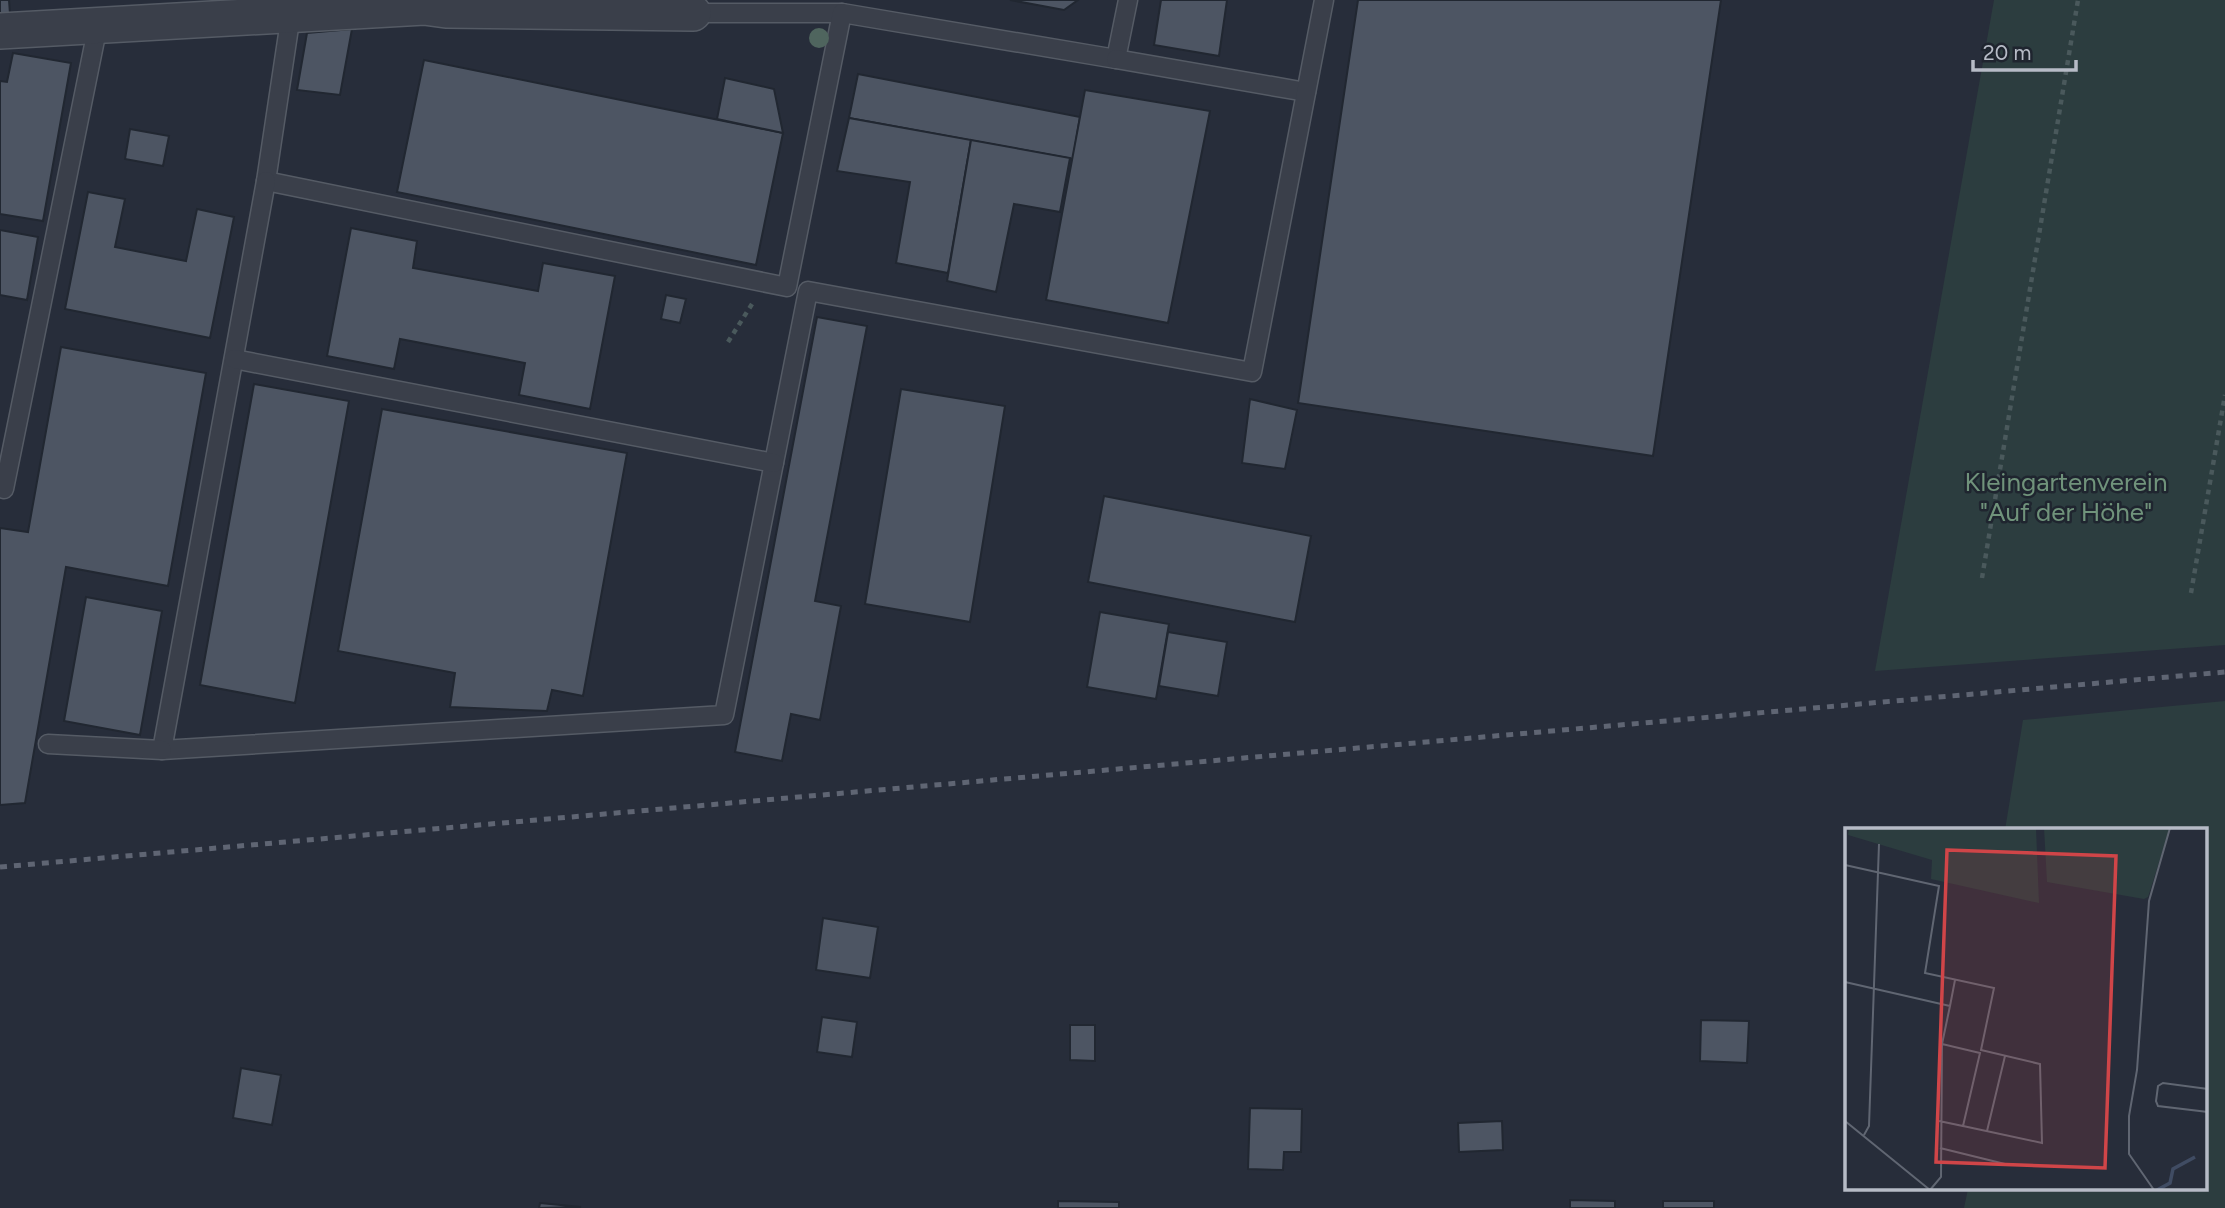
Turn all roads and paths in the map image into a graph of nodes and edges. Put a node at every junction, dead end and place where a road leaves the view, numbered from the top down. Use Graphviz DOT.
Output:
graph roads {
  1 [pos="1128,0"];
  2 [pos="1324,0"];
  3 [pos="2078,0"];
  4 [pos="693,13"];
  5 [pos="842,13"];
  6 [pos="291,14"];
  7 [pos="98,25"];
  8 [pos="0,31"];
  9 [pos="1116,59"];
  10 [pos="1306,92"];
  11 [pos="266,181"];
  12 [pos="766,283"];
  13 [pos="787,287"];
  14 [pos="808,291"];
  15 [pos="728,342"];
  16 [pos="234,359"];
  17 [pos="2225,395"];
  18 [pos="774,463"];
  19 [pos="4,489"];
  20 [pos="1982,578"];
  21 [pos="2191,593"];
  22 [pos="48,744"];
  23 [pos="162,750"];
  1 -- 9 [label="lane"];
  2 -- 10 [label="lane"];
  3 -- 20 [label="path"];
  4 -- 5 [label="lane"];
  4 -- 6 [label="street"];
  5 -- 9 [label="lane"];
  5 -- 13 [label="lane"];
  6 -- 7 [label="street"];
  6 -- 11 [label="lane"];
  7 -- 8 [label="street"];
  7 -- 19 [label="lane"];
  9 -- 10 [label="lane"];
  10 -- 14 [label="lane"];
  11 -- 12 [label="lane"];
  11 -- 16 [label="lane"];
  12 -- 13 [label="lane"];
  12 -- 15 [label="path"];
  13 -- 14 [label="lane"];
  14 -- 18 [label="lane"];
  16 -- 18 [label="lane"];
  16 -- 23 [label="lane"];
  17 -- 21 [label="path"];
  18 -- 23 [label="lane"];
  22 -- 23 [label="lane"];
}
